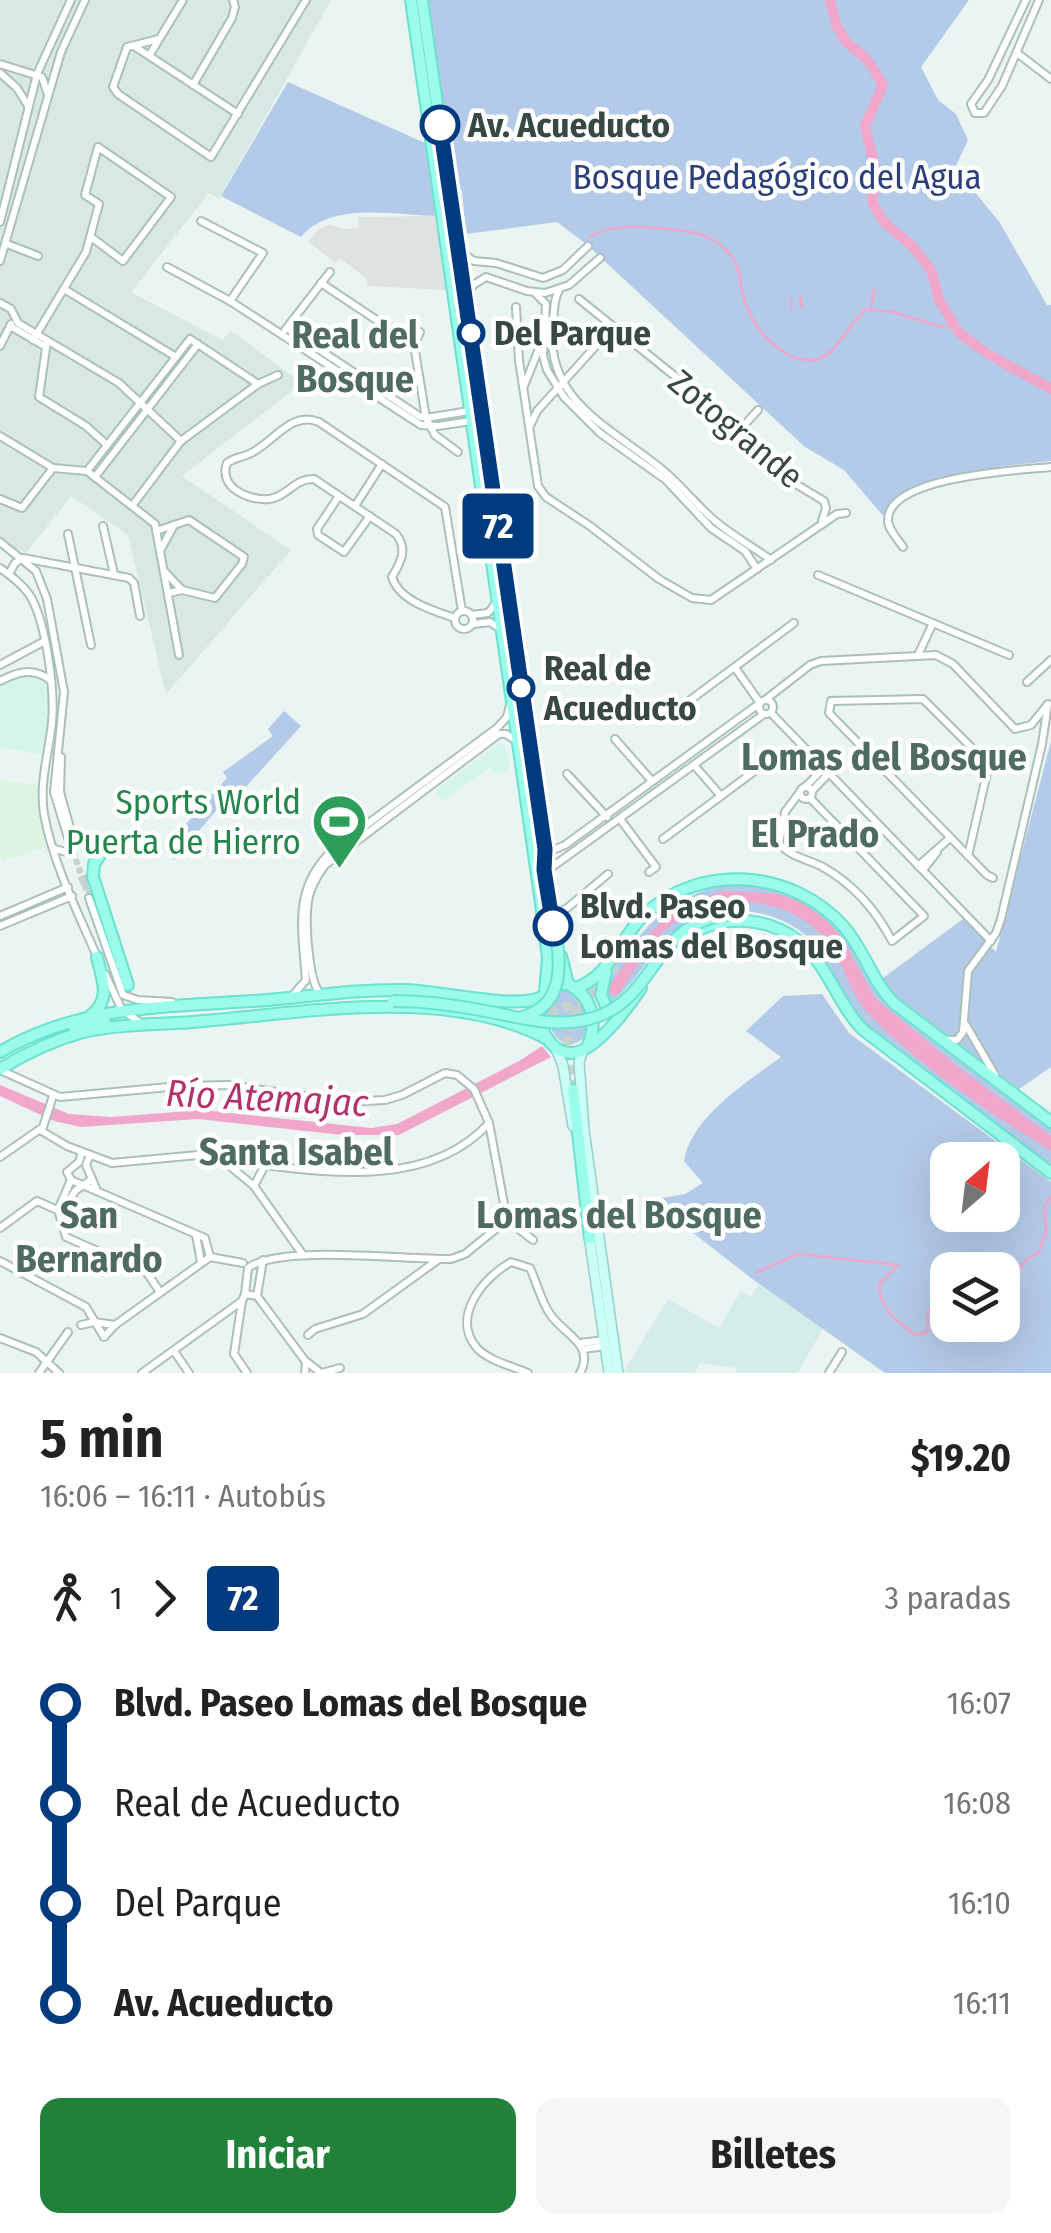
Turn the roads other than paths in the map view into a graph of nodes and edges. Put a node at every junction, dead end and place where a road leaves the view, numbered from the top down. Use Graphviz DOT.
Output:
graph roads {
  1 [pos="57,0"];
  2 [pos="70,0"];
  3 [pos="85,0"];
  4 [pos="183,0"];
  5 [pos="232,0"];
  6 [pos="306,0"];
  7 [pos="411,0"];
  8 [pos="422,0"];
  9 [pos="1026,0"];
  10 [pos="1039,0"];
  11 [pos="64,9"];
  12 [pos="159,39"];
  13 [pos="132,45"];
  14 [pos="1017,53"];
  15 [pos="150,56"];
  16 [pos="0,64"];
  17 [pos="0,73"];
  18 [pos="38,74"];
  19 [pos="1051,79"];
  20 [pos="193,84"];
  21 [pos="48,96"];
  22 [pos="431,96"];
  23 [pos="29,108"];
  24 [pos="238,114"];
  25 [pos="15,166"];
  26 [pos="28,168"];
  27 [pos="10,183"];
  28 [pos="22,189"];
  29 [pos="201,221"];
  30 [pos="0,222"];
  31 [pos="90,236"];
  32 [pos="7,244"];
  33 [pos="588,246"];
  34 [pos="458,250"];
  35 [pos="38,256"];
  36 [pos="600,258"];
  37 [pos="0,262"];
  38 [pos="168,267"];
  39 [pos="330,272"];
  40 [pos="558,274"];
  41 [pos="321,284"];
  42 [pos="64,289"];
  43 [pos="562,289"];
  44 [pos="535,292"];
  45 [pos="578,299"];
  46 [pos="230,301"];
  47 [pos="466,301"];
  48 [pos="0,302"];
  49 [pos="516,307"];
  50 [pos="550,310"];
  51 [pos="600,318"];
  52 [pos="0,320"];
  53 [pos="10,326"];
  54 [pos="284,331"];
  55 [pos="420,332"];
  56 [pos="35,337"];
  57 [pos="602,339"];
  58 [pos="627,340"];
  59 [pos="542,342"];
  60 [pos="415,343"];
  61 [pos="46,344"];
  62 [pos="198,344"];
  63 [pos="0,346"];
  64 [pos="176,357"];
  65 [pos="519,360"];
  66 [pos="544,360"];
  67 [pos="533,361"];
  68 [pos="554,363"];
  69 [pos="577,366"];
  70 [pos="278,374"];
  71 [pos="258,384"];
  72 [pos="524,387"];
  73 [pos="561,387"];
  74 [pos="526,398"];
  75 [pos="140,403"];
  76 [pos="544,403"];
  77 [pos="147,409"];
  78 [pos="758,410"];
  79 [pos="450,414"];
  80 [pos="470,416"];
  81 [pos="426,418"];
  82 [pos="452,424"];
  83 [pos="429,427"];
  84 [pos="530,428"];
  85 [pos="737,432"];
  86 [pos="0,436"];
  87 [pos="181,440"];
  88 [pos="107,446"];
  89 [pos="458,452"];
  90 [pos="382,464"];
  91 [pos="1051,467"];
  92 [pos="52,468"];
  93 [pos="91,474"];
  94 [pos="339,496"];
  95 [pos="0,499"];
  96 [pos="824,501"];
  97 [pos="132,506"];
  98 [pos="355,506"];
  99 [pos="703,515"];
  100 [pos="370,516"];
  101 [pos="175,524"];
  102 [pos="103,526"];
  103 [pos="819,526"];
  104 [pos="156,531"];
  105 [pos="68,534"];
  106 [pos="0,542"];
  107 [pos="903,547"];
  108 [pos="160,550"];
  109 [pos="23,558"];
  110 [pos="49,560"];
  111 [pos="770,560"];
  112 [pos="76,566"];
  113 [pos="0,568"];
  114 [pos="757,569"];
  115 [pos="36,571"];
  116 [pos="164,571"];
  117 [pos="9,574"];
  118 [pos="114,574"];
  119 [pos="818,574"];
  120 [pos="182,590"];
  121 [pos="169,593"];
  122 [pos="497,602"];
  123 [pos="467,613"];
  124 [pos="140,616"];
  125 [pos="455,618"];
  126 [pos="794,623"];
  127 [pos="933,624"];
  128 [pos="472,625"];
  129 [pos="501,630"];
  130 [pos="44,642"];
  131 [pos="91,646"];
  132 [pos="58,652"];
  133 [pos="179,654"];
  134 [pos="920,655"];
  135 [pos="1008,655"];
  136 [pos="1051,660"];
  137 [pos="1,664"];
  138 [pos="61,668"];
  139 [pos="736,669"];
  140 [pos="50,670"];
  141 [pos="8,677"];
  142 [pos="0,681"];
  143 [pos="52,682"];
  144 [pos="1027,682"];
  145 [pos="511,699"];
  146 [pos="762,702"];
  147 [pos="1050,707"];
  148 [pos="767,713"];
  149 [pos="666,718"];
  150 [pos="615,739"];
  151 [pos="517,744"];
  152 [pos="59,751"];
  153 [pos="779,753"];
  154 [pos="697,763"];
  155 [pos="827,770"];
  156 [pos="567,774"];
  157 [pos="649,783"];
  158 [pos="807,792"];
  159 [pos="721,796"];
  160 [pos="605,815"];
  161 [pos="620,819"];
  162 [pos="612,824"];
  163 [pos="950,838"];
  164 [pos="663,839"];
  165 [pos="69,840"];
  166 [pos="52,846"];
  167 [pos="104,849"];
  168 [pos="968,856"];
  169 [pos="546,858"];
  170 [pos="921,868"];
  171 [pos="649,872"];
  172 [pos="608,874"];
  173 [pos="993,878"];
  174 [pos="743,879"];
  175 [pos="68,888"];
  176 [pos="72,896"];
  177 [pos="91,896"];
  178 [pos="554,909"];
  179 [pos="0,916"];
  180 [pos="0,926"];
  181 [pos="991,941"];
  182 [pos="97,957"];
  183 [pos="620,958"];
  184 [pos="607,966"];
  185 [pos="572,986"];
  186 [pos="643,986"];
  187 [pos="836,992"];
  188 [pos="544,994"];
  189 [pos="321,996"];
  190 [pos="288,998"];
  191 [pos="183,1005"];
  192 [pos="352,1009"];
  193 [pos="122,1010"];
  194 [pos="519,1014"];
  195 [pos="90,1015"];
  196 [pos="105,1021"];
  197 [pos="919,1023"];
  198 [pos="147,1024"];
  199 [pos="966,1024"];
  200 [pos="552,1044"];
  201 [pos="586,1047"];
  202 [pos="3,1052"];
  203 [pos="22,1057"];
  204 [pos="0,1069"];
  205 [pos="23,1079"];
  206 [pos="997,1079"];
  207 [pos="573,1090"];
  208 [pos="54,1096"];
  209 [pos="489,1122"];
  210 [pos="1051,1122"];
  211 [pos="40,1130"];
  212 [pos="476,1137"];
  213 [pos="494,1141"];
  214 [pos="86,1153"];
  215 [pos="0,1158"];
  216 [pos="221,1160"];
  217 [pos="266,1164"];
  218 [pos="1051,1173"];
  219 [pos="92,1179"];
  220 [pos="71,1180"];
  221 [pos="83,1185"];
  222 [pos="254,1186"];
  223 [pos="96,1191"];
  224 [pos="60,1213"];
  225 [pos="507,1220"];
  226 [pos="0,1228"];
  227 [pos="196,1234"];
  228 [pos="590,1238"];
  229 [pos="533,1240"];
  230 [pos="304,1255"];
  231 [pos="210,1256"];
  232 [pos="412,1258"];
  233 [pos="439,1259"];
  234 [pos="263,1260"];
  235 [pos="0,1261"];
  236 [pos="202,1262"];
  237 [pos="243,1263"];
  238 [pos="416,1276"];
  239 [pos="160,1292"];
  240 [pos="258,1296"];
  241 [pos="243,1297"];
  242 [pos="94,1322"];
  243 [pos="81,1325"];
  244 [pos="115,1326"];
  245 [pos="68,1332"];
  246 [pos="308,1334"];
  247 [pos="0,1338"];
  248 [pos="605,1343"];
  249 [pos="581,1346"];
  250 [pos="174,1351"];
  251 [pos="842,1352"];
  252 [pos="49,1362"];
  253 [pos="306,1362"];
  254 [pos="340,1368"];
  255 [pos="39,1373"];
  256 [pos="59,1373"];
  257 [pos="142,1373"];
  258 [pos="189,1373"];
  259 [pos="248,1373"];
  260 [pos="305,1373"];
  261 [pos="322,1373"];
  262 [pos="528,1373"];
  263 [pos="580,1373"];
  264 [pos="610,1373"];
  265 [pos="618,1373"];
  266 [pos="829,1373"];
  1 -- 11 [label="street"];
  2 -- 11 [label="street"];
  3 -- 21 [label="street"];
  4 -- 12 [label="street"];
  5 -- 20 [label="street"];
  6 -- 24 [label="street"];
  7 -- 22 [label="main road"];
  8 -- 22 [label="main road"];
  9 -- 14 [label="street"];
  10 -- 14 [label="street"];
  11 -- 18 [label="street"];
  12 -- 13 [label="street"];
  12 -- 15 [label="street"];
  13 -- 15 [label="street"];
  13 -- 24 [label="street"];
  14 -- 19 [label="street"];
  15 -- 20 [label="street"];
  16 -- 18 [label="street"];
  17 -- 23 [label="street"];
  18 -- 21 [label="street"];
  18 -- 23 [label="street"];
  20 -- 24 [label="street"];
  21 -- 26 [label="street"];
  22 -- 34 [label="main road"];
  22 -- 80 [label="main road"];
  23 -- 25 [label="street"];
  25 -- 26 [label="street"];
  25 -- 27 [label="street"];
  26 -- 28 [label="street"];
  27 -- 28 [label="street"];
  27 -- 30 [label="street"];
  28 -- 32 [label="street"];
  29 -- 46 [label="street"];
  31 -- 31 [label="street"];
  31 -- 42 [label="street"];
  32 -- 35 [label="street"];
  32 -- 37 [label="street"];
  33 -- 40 [label="street"];
  34 -- 40 [label="street"];
  34 -- 47 [label="main road"];
  36 -- 43 [label="street"];
  38 -- 46 [label="street"];
  39 -- 41 [label="street"];
  40 -- 43 [label="street"];
  41 -- 54 [label="street"];
  41 -- 60 [label="street"];
  42 -- 56 [label="street"];
  42 -- 64 [label="street"];
  43 -- 44 [label="street"];
  43 -- 50 [label="street"];
  44 -- 47 [label="street"];
  44 -- 50 [label="street"];
  45 -- 51 [label="street, Zotogrande"];
  46 -- 54 [label="street"];
  47 -- 169 [label="main road"];
  48 -- 53 [label="street"];
  49 -- 65 [label="street, Zotogrande"];
  50 -- 59 [label="street"];
  50 -- 68 [label="street"];
  51 -- 57 [label="street"];
  51 -- 58 [label="street, Zotogrande"];
  52 -- 53 [label="street"];
  53 -- 56 [label="street"];
  53 -- 63 [label="street"];
  54 -- 81 [label="street"];
  54 -- 83 [label="street"];
  55 -- 60 [label="street"];
  56 -- 61 [label="street"];
  57 -- 58 [label="street"];
  57 -- 69 [label="street"];
  58 -- 85 [label="street, Zotogrande"];
  59 -- 66 [label="street"];
  59 -- 67 [label="street"];
  60 -- 81 [label="street"];
  61 -- 75 [label="street"];
  61 -- 88 [label="street"];
  62 -- 64 [label="street"];
  62 -- 71 [label="street"];
  62 -- 77 [label="street"];
  64 -- 75 [label="street"];
  65 -- 67 [label="street"];
  65 -- 72 [label="street, Zotogrande"];
  66 -- 67 [label="street"];
  66 -- 68 [label="street"];
  66 -- 73 [label="street"];
  67 -- 72 [label="street"];
  68 -- 69 [label="street"];
  68 -- 73 [label="street"];
  69 -- 73 [label="street"];
  70 -- 71 [label="street"];
  71 -- 87 [label="street"];
  72 -- 74 [label="street, Zotogrande"];
  73 -- 76 [label="street"];
  73 -- 99 [label="street"];
  74 -- 76 [label="street"];
  74 -- 84 [label="street, Zotogrande"];
  75 -- 77 [label="street"];
  75 -- 88 [label="street"];
  76 -- 84 [label="street"];
  77 -- 87 [label="street"];
  77 -- 93 [label="street"];
  78 -- 85 [label="street"];
  79 -- 80 [label="street"];
  79 -- 81 [label="street"];
  79 -- 82 [label="street"];
  80 -- 82 [label="street"];
  80 -- 122 [label="main road"];
  81 -- 83 [label="street"];
  82 -- 83 [label="street"];
  83 -- 89 [label="street"];
  84 -- 114 [label="street, Zotogrande"];
  85 -- 96 [label="street, Zotogrande"];
  86 -- 92 [label="street"];
  87 -- 97 [label="street"];
  88 -- 93 [label="street"];
  90 -- 94 [label="street"];
  90 -- 98 [label="street"];
  90 -- 123 [label="street"];
  91 -- 107 [label="street"];
  92 -- 93 [label="street"];
  92 -- 95 [label="street"];
  93 -- 97 [label="street"];
  94 -- 98 [label="street"];
  94 -- 100 [label="street"];
  96 -- 103 [label="street, Zotogrande"];
  96 -- 103 [label="street, Zotogrande"];
  97 -- 104 [label="street"];
  98 -- 100 [label="street"];
  99 -- 111 [label="street"];
  99 -- 114 [label="street"];
  100 -- 125 [label="street"];
  101 -- 104 [label="street"];
  101 -- 108 [label="street"];
  101 -- 120 [label="street"];
  102 -- 118 [label="street"];
  103 -- 111 [label="street, Zotogrande"];
  104 -- 108 [label="street"];
  105 -- 112 [label="street"];
  106 -- 109 [label="street"];
  108 -- 116 [label="street"];
  109 -- 110 [label="street"];
  109 -- 115 [label="street"];
  109 -- 117 [label="street"];
  110 -- 112 [label="street"];
  110 -- 115 [label="street"];
  111 -- 114 [label="street, Zotogrande"];
  112 -- 118 [label="street"];
  112 -- 131 [label="street"];
  113 -- 117 [label="street"];
  115 -- 132 [label="street"];
  116 -- 120 [label="street"];
  116 -- 121 [label="street"];
  117 -- 130 [label="street"];
  118 -- 124 [label="street"];
  119 -- 127 [label="street"];
  120 -- 121 [label="street"];
  121 -- 133 [label="street"];
  122 -- 123 [label="street"];
  122 -- 129 [label="main road"];
  123 -- 125 [label="street"];
  123 -- 128 [label="street"];
  125 -- 128 [label="street"];
  126 -- 139 [label="street"];
  127 -- 134 [label="street"];
  127 -- 135 [label="street"];
  128 -- 129 [label="street"];
  129 -- 145 [label="main road"];
  130 -- 132 [label="street"];
  130 -- 137 [label="street"];
  130 -- 140 [label="street"];
  132 -- 138 [label="street"];
  134 -- 146 [label="street"];
  134 -- 147 [label="street"];
  136 -- 144 [label="street"];
  137 -- 141 [label="street"];
  138 -- 140 [label="street"];
  138 -- 152 [label="street"];
  139 -- 146 [label="street"];
  139 -- 149 [label="street"];
  140 -- 143 [label="street"];
  141 -- 142 [label="street"];
  141 -- 143 [label="street"];
  143 -- 166 [label="street"];
  145 -- 151 [label="main road"];
  145 -- 190 [label="street"];
  146 -- 148 [label="street"];
  146 -- 148 [label="street"];
  146 -- 157 [label="street"];
  147 -- 181 [label="street"];
  148 -- 154 [label="street"];
  148 -- 155 [label="street"];
  150 -- 157 [label="street"];
  151 -- 188 [label="main road"];
  151 -- 189 [label="street"];
  152 -- 165 [label="street"];
  152 -- 166 [label="street"];
  153 -- 159 [label="street"];
  154 -- 159 [label="street"];
  154 -- 161 [label="street"];
  155 -- 158 [label="street"];
  155 -- 170 [label="street"];
  156 -- 160 [label="street"];
  157 -- 160 [label="street"];
  158 -- 158 [label="street"];
  159 -- 164 [label="street"];
  160 -- 162 [label="street"];
  160 -- 169 [label="street"];
  161 -- 162 [label="street"];
  161 -- 171 [label="street"];
  162 -- 169 [label="street"];
  163 -- 168 [label="street"];
  163 -- 168 [label="street"];
  163 -- 170 [label="street"];
  166 -- 175 [label="street"];
  167 -- 177 [label="main road"];
  168 -- 173 [label="street"];
  169 -- 178 [label="main road"];
  169 -- 194 [label="main road, bridge"];
  170 -- 181 [label="street"];
  172 -- 178 [label="street"];
  174 -- 183 [label="main road"];
  174 -- 184 [label="main road"];
  174 -- 197 [label="main road"];
  175 -- 176 [label="street"];
  175 -- 179 [label="street"];
  176 -- 180 [label="street"];
  176 -- 182 [label="street"];
  177 -- 191 [label="street"];
  178 -- 185 [label="main road"];
  181 -- 199 [label="street"];
  182 -- 193 [label="street"];
  182 -- 195 [label="main road"];
  184 -- 185 [label="main road"];
  184 -- 186 [label="main road"];
  185 -- 188 [label="main road"];
  185 -- 201 [label="main road"];
  186 -- 187 [label="main road"];
  186 -- 201 [label="main road"];
  187 -- 194 [label="main road, bridge"];
  187 -- 218 [label="main road"];
  188 -- 194 [label="main road"];
  188 -- 200 [label="main road"];
  189 -- 190 [label="main road"];
  189 -- 194 [label="main road"];
  190 -- 191 [label="main road"];
  191 -- 193 [label="main road"];
  192 -- 194 [label="main road"];
  192 -- 194 [label="main road, bridge"];
  192 -- 198 [label="main road"];
  193 -- 195 [label="main road"];
  193 -- 198 [label="street"];
  194 -- 200 [label="main road"];
  195 -- 202 [label="main road"];
  196 -- 204 [label="main road"];
  197 -- 199 [label="street"];
  197 -- 206 [label="main road"];
  198 -- 203 [label="main road"];
  199 -- 206 [label="street"];
  200 -- 201 [label="main road"];
  200 -- 228 [label="main road"];
  201 -- 265 [label="main road"];
  203 -- 204 [label="main road"];
  203 -- 205 [label="street"];
  204 -- 205 [label="street"];
  205 -- 208 [label="street"];
  206 -- 210 [label="main road"];
  207 -- 228 [label="main road"];
  208 -- 209 [label="street"];
  208 -- 211 [label="street"];
  209 -- 212 [label="street"];
  209 -- 213 [label="street"];
  211 -- 214 [label="street"];
  211 -- 215 [label="street"];
  212 -- 213 [label="street"];
  212 -- 217 [label="street"];
  213 -- 225 [label="street"];
  214 -- 216 [label="street"];
  214 -- 219 [label="street"];
  214 -- 220 [label="street"];
  216 -- 217 [label="street"];
  216 -- 222 [label="street"];
  217 -- 222 [label="street"];
  219 -- 221 [label="street"];
  219 -- 223 [label="street"];
  220 -- 221 [label="street"];
  220 -- 224 [label="street"];
  221 -- 223 [label="street"];
  221 -- 224 [label="street"];
  222 -- 230 [label="street"];
  223 -- 227 [label="street"];
  224 -- 226 [label="street"];
  224 -- 239 [label="street"];
  225 -- 229 [label="street"];
  225 -- 233 [label="street"];
  227 -- 231 [label="street"];
  227 -- 236 [label="street"];
  228 -- 248 [label="main road"];
  230 -- 232 [label="street"];
  230 -- 234 [label="street"];
  231 -- 236 [label="street"];
  231 -- 237 [label="street"];
  232 -- 233 [label="street"];
  232 -- 238 [label="street"];
  233 -- 238 [label="street"];
  234 -- 240 [label="street"];
  234 -- 241 [label="street"];
  235 -- 242 [label="street"];
  236 -- 239 [label="street"];
  238 -- 246 [label="street"];
  239 -- 244 [label="street"];
  240 -- 241 [label="street"];
  240 -- 253 [label="street"];
  241 -- 250 [label="street"];
  241 -- 259 [label="street"];
  242 -- 243 [label="street"];
  242 -- 244 [label="street"];
  242 -- 244 [label="street"];
  245 -- 252 [label="street"];
  247 -- 252 [label="street"];
  248 -- 249 [label="street"];
  248 -- 264 [label="main road"];
  249 -- 262 [label="street"];
  249 -- 263 [label="street"];
  250 -- 257 [label="street"];
  250 -- 258 [label="street"];
  251 -- 266 [label="street"];
  252 -- 255 [label="street"];
  252 -- 256 [label="street"];
  253 -- 260 [label="street"];
  253 -- 261 [label="street"];
  254 -- 261 [label="street"];
}
